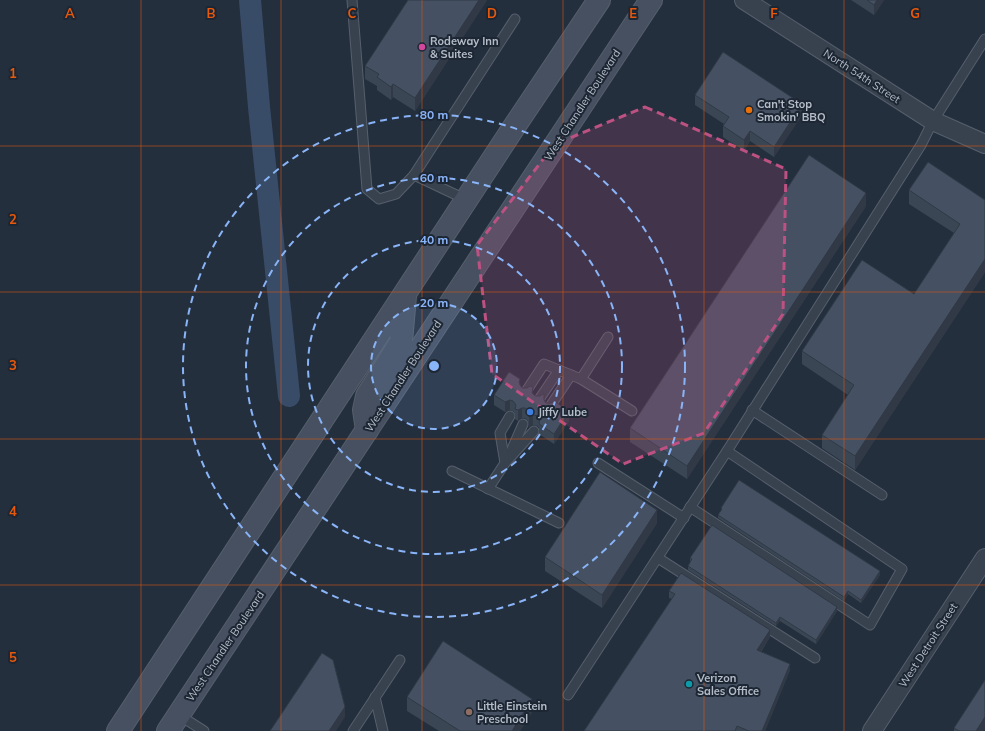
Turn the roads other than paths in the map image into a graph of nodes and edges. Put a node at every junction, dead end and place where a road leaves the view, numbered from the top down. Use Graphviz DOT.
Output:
graph roads {
  1 [pos="352,0"];
  2 [pos="599,0"];
  3 [pos="651,0"];
  4 [pos="744,0"];
  5 [pos="515,19"];
  6 [pos="985,39"];
  7 [pos="933,121"];
  8 [pos="985,144"];
  9 [pos="414,176"];
  10 [pos="467,200"];
  11 [pos="405,293"];
  12 [pos="608,337"];
  13 [pos="559,370"];
  14 [pos="571,375"];
  15 [pos="582,379"];
  16 [pos="525,393"];
  17 [pos="538,401"];
  18 [pos="549,408"];
  19 [pos="752,410"];
  20 [pos="632,411"];
  21 [pos="510,416"];
  22 [pos="523,424"];
  23 [pos="367,430"];
  24 [pos="534,431"];
  25 [pos="727,452"];
  26 [pos="505,463"];
  27 [pos="598,463"];
  28 [pos="452,471"];
  29 [pos="488,489"];
  30 [pos="882,495"];
  31 [pos="690,507"];
  32 [pos="684,518"];
  33 [pos="558,523"];
  34 [pos="658,558"];
  35 [pos="985,558"];
  36 [pos="815,658"];
  37 [pos="400,660"];
  38 [pos="568,695"];
  39 [pos="375,697"];
  40 [pos="173,723"];
  41 [pos="118,731"];
  42 [pos="204,731"];
  43 [pos="353,731"];
  44 [pos="383,731"];
  45 [pos="872,731"];
  1 -- 9 [label="lane"];
  2 -- 10 [label="main road"];
  3 -- 23 [label="main road, West Chandler Boulevard"];
  4 -- 7 [label="street, North 54th Street"];
  5 -- 9 [label="lane"];
  6 -- 7 [label="lane"];
  7 -- 8 [label="street, North 54th Street"];
  7 -- 19 [label="lane"];
  9 -- 10 [label="lane"];
  10 -- 11 [label="main road"];
  11 -- 23 [label="main road"];
  11 -- 41 [label="main road"];
  12 -- 15 [label="lane"];
  13 -- 14 [label="lane"];
  13 -- 16 [label="lane"];
  13 -- 17 [label="lane"];
  14 -- 15 [label="lane"];
  14 -- 18 [label="lane"];
  15 -- 20 [label="lane"];
  19 -- 25 [label="lane"];
  19 -- 30 [label="lane"];
  21 -- 26 [label="lane"];
  22 -- 26 [label="lane"];
  23 -- 40 [label="main road, West Chandler Boulevard"];
  24 -- 26 [label="lane"];
  25 -- 31 [label="lane"];
  25 -- 31 [label="lane"];
  26 -- 29 [label="lane"];
  27 -- 32 [label="lane"];
  28 -- 29 [label="lane"];
  29 -- 33 [label="lane"];
  31 -- 32 [label="lane"];
  32 -- 34 [label="lane"];
  34 -- 36 [label="lane"];
  34 -- 38 [label="lane"];
  35 -- 45 [label="street, West Detroit Street"];
  37 -- 39 [label="lane"];
  39 -- 43 [label="lane"];
  39 -- 44 [label="lane"];
  40 -- 42 [label="lane"];
}
